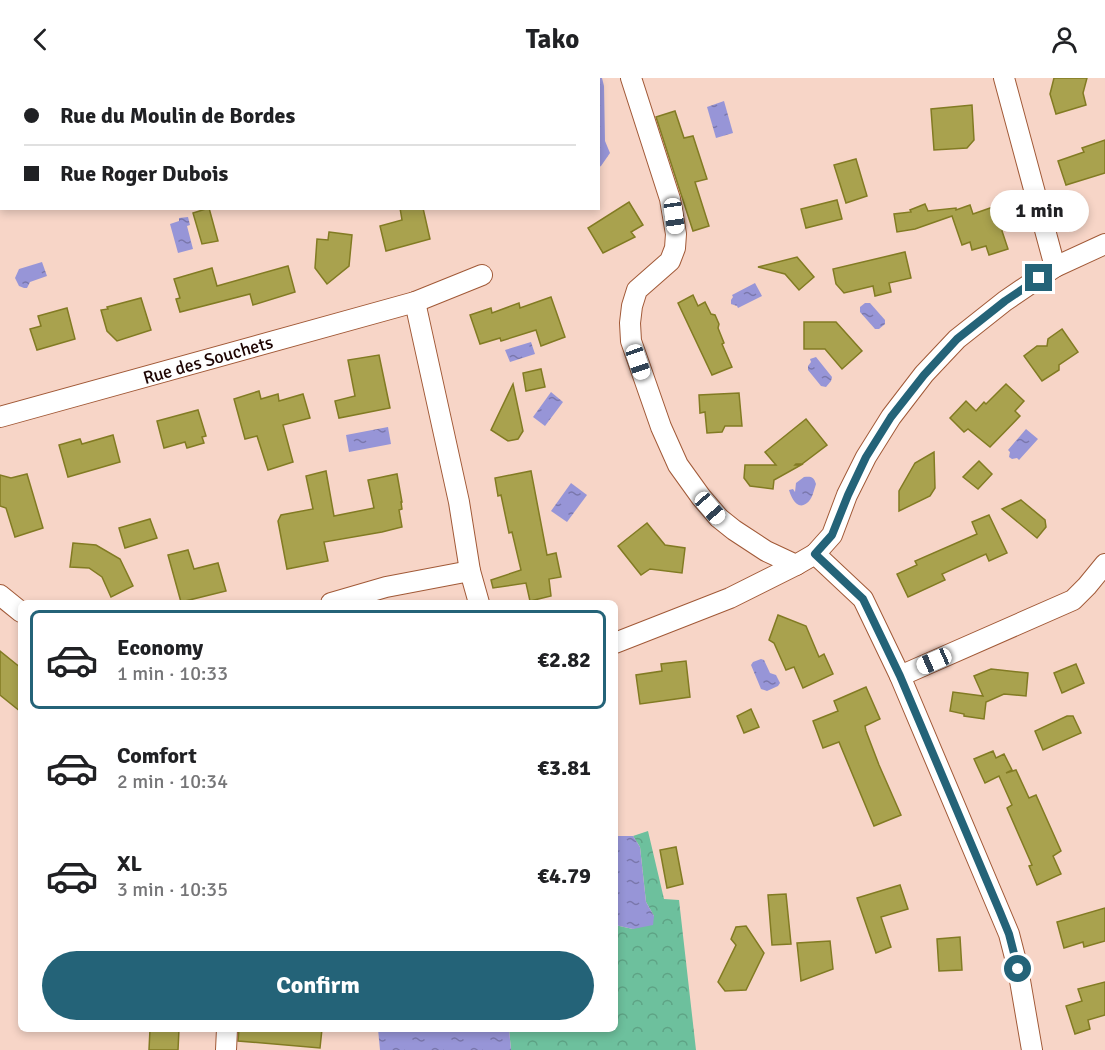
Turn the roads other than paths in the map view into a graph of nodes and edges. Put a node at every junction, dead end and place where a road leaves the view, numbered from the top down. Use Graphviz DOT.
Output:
graph roads {
  1 [pos="631,78"];
  2 [pos="1004,78"];
  3 [pos="1105,244"];
  4 [pos="1055,267"];
  5 [pos="482,275"];
  6 [pos="415,302"];
  7 [pos="0,417"];
  8 [pos="815,554"];
  9 [pos="1105,564"];
  10 [pos="796,565"];
  11 [pos="470,571"];
  12 [pos="0,596"];
  13 [pos="341,600"];
  14 [pos="478,600"];
  15 [pos="18,610"];
  16 [pos="618,642"];
  17 [pos="900,676"];
  18 [pos="227,1032"];
  19 [pos="226,1050"];
  20 [pos="1032,1050"];
  1 -- 10 [label="street"];
  2 -- 4 [label="street"];
  3 -- 4 [label="street"];
  4 -- 8 [label="street"];
  5 -- 6 [label="street, Rue des Souchets"];
  6 -- 7 [label="street, Rue des Souchets"];
  6 -- 11 [label="street"];
  8 -- 10 [label="street"];
  8 -- 17 [label="street"];
  9 -- 17 [label="street"];
  10 -- 16 [label="street"];
  11 -- 13 [label="street"];
  11 -- 14 [label="street"];
  12 -- 15 [label="street"];
  17 -- 20 [label="street"];
  18 -- 19 [label="street"];
}
